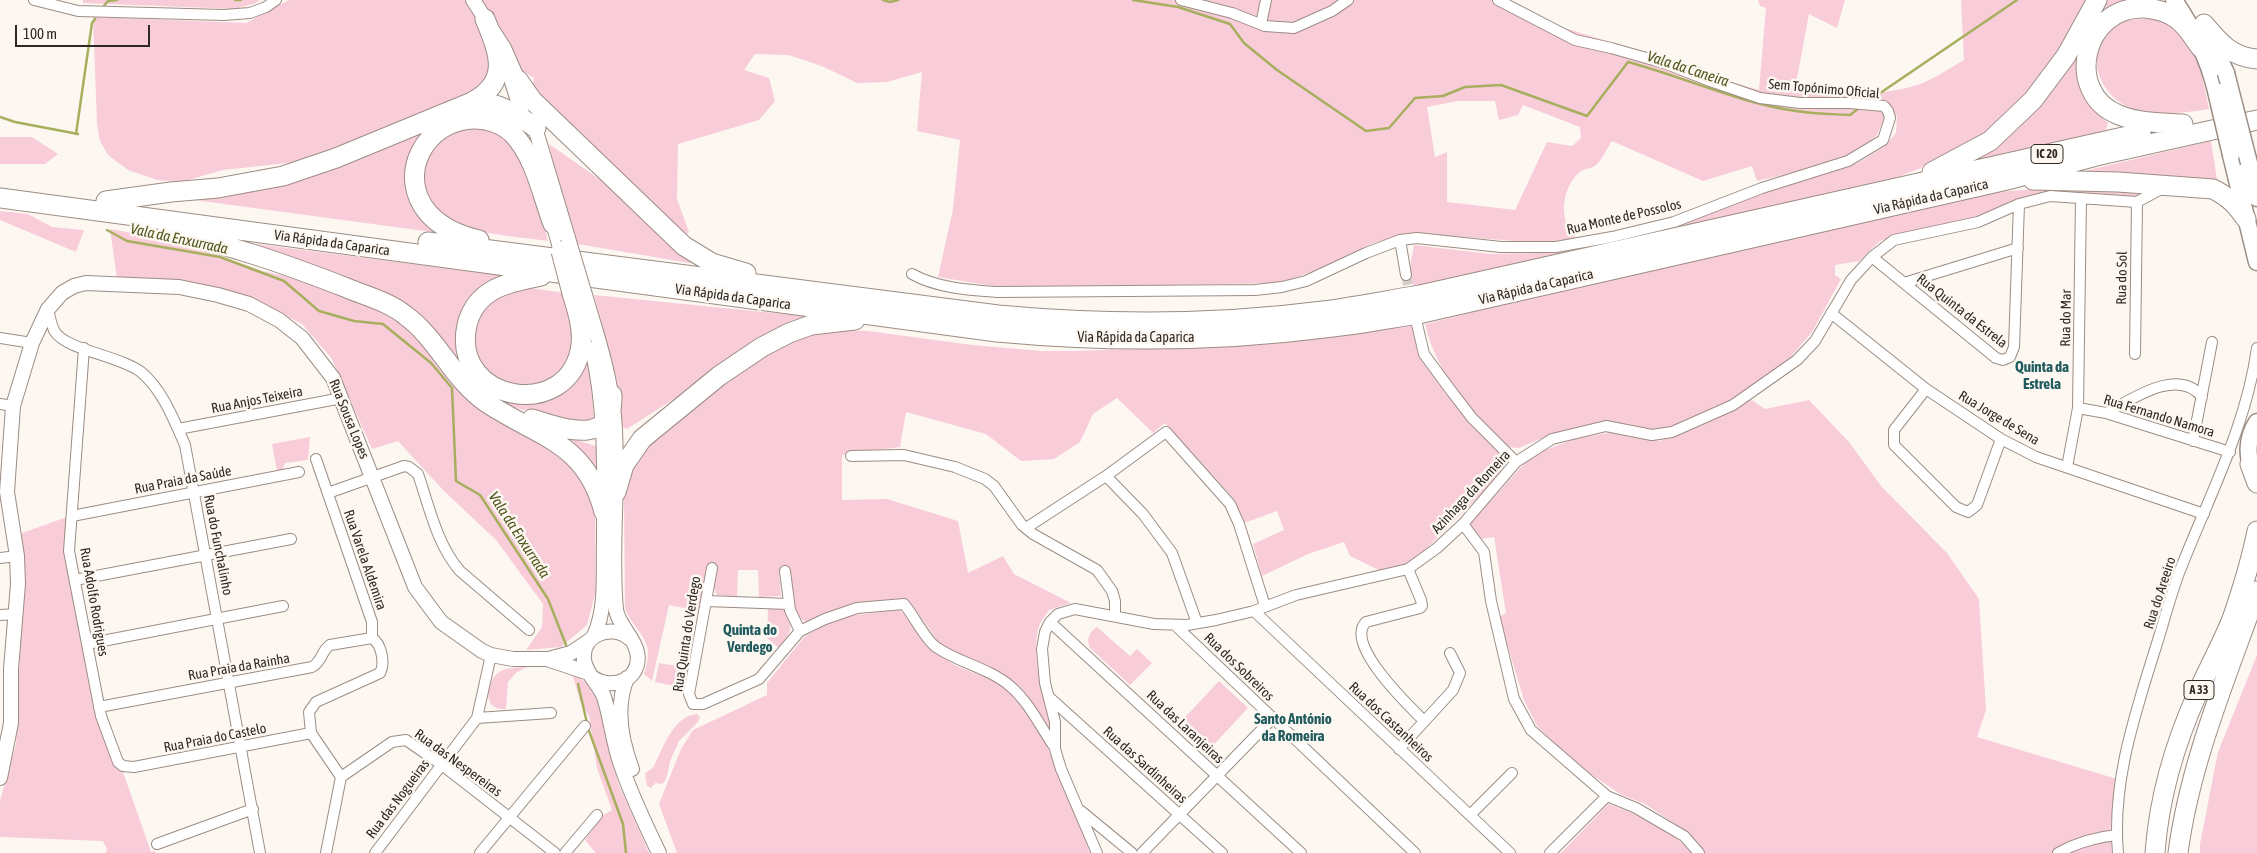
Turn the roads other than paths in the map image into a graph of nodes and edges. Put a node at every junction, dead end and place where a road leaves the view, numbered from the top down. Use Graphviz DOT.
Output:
graph roads {
  1 [pos="34,0"];
  2 [pos="276,0"];
  3 [pos="473,0"];
  4 [pos="1181,0"];
  5 [pos="1266,0"];
  6 [pos="1348,0"];
  7 [pos="1498,0"];
  8 [pos="2096,0"];
  9 [pos="2174,0"];
  10 [pos="2186,0"];
  11 [pos="485,19"];
  12 [pos="1261,24"];
  13 [pos="2204,24"];
  14 [pos="2201,48"];
  15 [pos="2257,59"];
  16 [pos="518,80"];
  17 [pos="472,102"];
  18 [pos="2257,107"];
  19 [pos="1890,118"];
  20 [pos="2257,120"];
  21 [pos="530,123"];
  22 [pos="2183,124"];
  23 [pos="2007,180"];
  24 [pos="1910,184"];
  25 [pos="0,186"];
  26 [pos="2169,186"];
  27 [pos="0,198"];
  28 [pos="2081,198"];
  29 [pos="2257,198"];
  30 [pos="2137,202"];
  31 [pos="2019,204"];
  32 [pos="102,206"];
  33 [pos="2246,220"];
  34 [pos="560,233"];
  35 [pos="1400,240"];
  36 [pos="2018,248"];
  37 [pos="541,256"];
  38 [pos="1872,257"];
  39 [pos="2257,262"];
  40 [pos="559,272"];
  41 [pos="912,274"];
  42 [pos="1406,275"];
  43 [pos="1904,283"];
  44 [pos="807,290"];
  45 [pos="578,294"];
  46 [pos="48,310"];
  47 [pos="1831,313"];
  48 [pos="877,317"];
  49 [pos="1417,324"];
  50 [pos="0,338"];
  51 [pos="2212,342"];
  52 [pos="32,343"];
  53 [pos="84,348"];
  54 [pos="2257,348"];
  55 [pos="2135,354"];
  56 [pos="1926,389"];
  57 [pos="612,394"];
  58 [pos="2202,396"];
  59 [pos="342,398"];
  60 [pos="7,405"];
  61 [pos="493,406"];
  62 [pos="2078,408"];
  63 [pos="2106,413"];
  64 [pos="603,422"];
  65 [pos="2257,422"];
  66 [pos="178,429"];
  67 [pos="2001,438"];
  68 [pos="2193,440"];
  69 [pos="2230,452"];
  70 [pos="850,456"];
  71 [pos="316,459"];
  72 [pos="1516,462"];
  73 [pos="2067,467"];
  74 [pos="2254,470"];
  75 [pos="299,472"];
  76 [pos="1106,476"];
  77 [pos="372,477"];
  78 [pos="2257,483"];
  79 [pos="4,491"];
  80 [pos="194,492"];
  81 [pos="328,492"];
  82 [pos="616,492"];
  83 [pos="604,512"];
  84 [pos="2204,514"];
  85 [pos="72,516"];
  86 [pos="1463,524"];
  87 [pos="1026,528"];
  88 [pos="2257,531"];
  89 [pos="291,539"];
  90 [pos="18,556"];
  91 [pos="206,556"];
  92 [pos="0,558"];
  93 [pos="712,568"];
  94 [pos="1408,569"];
  95 [pos="785,571"];
  96 [pos="75,580"];
  97 [pos="2257,590"];
  98 [pos="706,601"];
  99 [pos="789,604"];
  100 [pos="283,606"];
  101 [pos="1265,606"];
  102 [pos="1254,611"];
  103 [pos="0,614"];
  104 [pos="17,614"];
  105 [pos="1115,616"];
  106 [pos="218,619"];
  107 [pos="1050,622"];
  108 [pos="1197,623"];
  109 [pos="1175,625"];
  110 [pos="529,630"];
  111 [pos="800,630"];
  112 [pos="372,638"];
  113 [pos="592,638"];
  114 [pos="630,638"];
  115 [pos="87,644"];
  116 [pos="1450,652"];
  117 [pos="491,655"];
  118 [pos="547,659"];
  119 [pos="6,669"];
  120 [pos="591,675"];
  121 [pos="628,678"];
  122 [pos="230,682"];
  123 [pos="1049,698"];
  124 [pos="100,707"];
  125 [pos="551,713"];
  126 [pos="477,718"];
  127 [pos="1273,718"];
  128 [pos="1424,721"];
  129 [pos="5,723"];
  130 [pos="585,726"];
  131 [pos="311,733"];
  132 [pos="242,747"];
  133 [pos="1399,748"];
  134 [pos="1056,749"];
  135 [pos="442,765"];
  136 [pos="123,766"];
  137 [pos="1512,772"];
  138 [pos="1217,776"];
  139 [pos="341,777"];
  140 [pos="0,778"];
  141 [pos="1607,796"];
  142 [pos="253,809"];
  143 [pos="1078,809"];
  144 [pos="597,814"];
  145 [pos="1179,815"];
  146 [pos="1470,815"];
  147 [pos="509,818"];
  148 [pos="2116,835"];
  149 [pos="157,844"];
  150 [pos="260,853"];
  151 [pos="326,853"];
  152 [pos="375,853"];
  153 [pos="480,853"];
  154 [pos="555,853"];
  155 [pos="565,853"];
  156 [pos="659,853"];
  157 [pos="666,853"];
  158 [pos="1097,853"];
  159 [pos="1132,853"];
  160 [pos="1142,853"];
  161 [pos="1222,853"];
  162 [pos="1301,853"];
  163 [pos="1415,853"];
  164 [pos="1510,853"];
  165 [pos="1550,853"];
  166 [pos="1699,853"];
  167 [pos="2058,853"];
  168 [pos="2118,853"];
  169 [pos="2155,853"];
  170 [pos="2178,853"];
  1 -- 2 [label="street"];
  3 -- 11 [label="main road"];
  4 -- 12 [label="street"];
  5 -- 12 [label="street"];
  6 -- 12 [label="street"];
  7 -- 19 [label="street, Sem Topónimo Oficial"];
  8 -- 24 [label="highway"];
  9 -- 14 [label="main road"];
  10 -- 13 [label="main road"];
  11 -- 16 [label="main road"];
  11 -- 17 [label="highway"];
  11 -- 21 [label="main road"];
  13 -- 15 [label="highway"];
  13 -- 29 [label="main road, bridge"];
  14 -- 22 [label="highway"];
  14 -- 33 [label="main road, bridge"];
  16 -- 21 [label="main road"];
  16 -- 44 [label="highway"];
  17 -- 21 [label="highway"];
  17 -- 32 [label="highway"];
  18 -- 22 [label="highway, Via Rápida da Caparica / IC 20"];
  19 -- 35 [label="street, Rua Monte de Possolos"];
  20 -- 23 [label="highway, Via Rápida da Caparica / IC 20"];
  21 -- 34 [label="main road"];
  22 -- 24 [label="highway, Via Rápida da Caparica / IC 20"];
  23 -- 26 [label="highway"];
  23 -- 48 [label="highway, Via Rápida da Caparica"];
  24 -- 44 [label="highway, Via Rápida da Caparica"];
  25 -- 32 [label="highway, Via Rápida da Caparica"];
  26 -- 30 [label="street"];
  26 -- 33 [label="highway"];
  27 -- 32 [label="highway, Via Rápida da Caparica"];
  28 -- 30 [label="street, Azinhaga da Romeira"];
  28 -- 31 [label="street, Azinhaga da Romeira"];
  28 -- 62 [label="street, Rua do Mar"];
  30 -- 55 [label="street, Rua do Sol"];
  31 -- 36 [label="street, Rua Quinta da Estrela"];
  31 -- 38 [label="street, Azinhaga da Romeira"];
  32 -- 37 [label="highway, Via Rápida da Caparica"];
  32 -- 40 [label="highway, Via Rápida da Caparica"];
  32 -- 61 [label="highway"];
  33 -- 39 [label="main road"];
  34 -- 37 [label="highway"];
  34 -- 45 [label="highway, bridge"];
  35 -- 41 [label="street, Rua Monte de Possolos"];
  35 -- 42 [label="street"];
  36 -- 43 [label="street"];
  36 -- 43 [label="street, Rua Quinta da Estrela"];
  37 -- 44 [label="highway, Via Rápida da Caparica"];
  38 -- 43 [label="street, Rua Quinta da Estrela"];
  38 -- 47 [label="street, Azinhaga da Romeira"];
  40 -- 45 [label="highway"];
  40 -- 48 [label="highway, Via Rápida da Caparica"];
  45 -- 57 [label="main road"];
  45 -- 64 [label="main road"];
  46 -- 52 [label="main road, Rua Sousa Lopes"];
  46 -- 53 [label="street, Rua do Funchalinho"];
  46 -- 59 [label="main road, Rua Sousa Lopes"];
  47 -- 56 [label="street, Rua Jorge de Sena"];
  47 -- 72 [label="street, Azinhaga da Romeira"];
  48 -- 82 [label="highway"];
  49 -- 72 [label="street"];
  50 -- 52 [label="street"];
  51 -- 58 [label="street"];
  52 -- 60 [label="main road, Rua Sousa Lopes"];
  53 -- 66 [label="street, Rua do Funchalinho"];
  53 -- 85 [label="street, Rua Adolfo Rodrigues"];
  54 -- 69 [label="street, Rua do Areeiro"];
  56 -- 67 [label="street, Rua Jorge de Sena"];
  56 -- 67 [label="street"];
  57 -- 64 [label="highway"];
  57 -- 82 [label="main road"];
  58 -- 63 [label="street"];
  58 -- 68 [label="street"];
  59 -- 66 [label="street, Rua Anjos Teixeira"];
  59 -- 77 [label="main road, Rua Sousa Lopes"];
  60 -- 79 [label="main road, Rua Sousa Lopes"];
  61 -- 64 [label="highway"];
  61 -- 83 [label="highway"];
  62 -- 63 [label="street, Rua Fernando Namora"];
  62 -- 73 [label="street, Rua do Mar"];
  63 -- 68 [label="street, Rua Fernando Namora"];
  64 -- 83 [label="main road"];
  65 -- 74 [label="main road"];
  66 -- 80 [label="street, Rua do Funchalinho"];
  67 -- 73 [label="street, Rua Jorge de Sena"];
  68 -- 69 [label="street, Rua Fernando Namora"];
  69 -- 84 [label="street, Rua do Areeiro"];
  70 -- 87 [label="street"];
  71 -- 81 [label="street, Rua Varela Aldemira"];
  72 -- 86 [label="street, Azinhaga da Romeira"];
  73 -- 84 [label="street, Rua Jorge de Sena"];
  74 -- 78 [label="highway"];
  75 -- 80 [label="street, Rua Praia da Saúde"];
  76 -- 87 [label="street"];
  76 -- 101 [label="street"];
  76 -- 108 [label="street"];
  77 -- 81 [label="street"];
  77 -- 110 [label="street"];
  77 -- 117 [label="main road, Rua Sousa Lopes"];
  79 -- 90 [label="main road, Rua Sousa Lopes"];
  80 -- 85 [label="street, Rua Praia da Saúde"];
  80 -- 91 [label="street, Rua do Funchalinho"];
  81 -- 112 [label="street, Rua Varela Aldemira"];
  82 -- 114 [label="main road"];
  83 -- 113 [label="main road"];
  84 -- 148 [label="street, Rua do Areeiro"];
  85 -- 96 [label="street, Rua Adolfo Rodrigues"];
  86 -- 94 [label="street, Azinhaga da Romeira"];
  86 -- 141 [label="street"];
  87 -- 105 [label="street"];
  88 -- 169 [label="highway, A 33"];
  89 -- 91 [label="street"];
  90 -- 92 [label="street"];
  90 -- 104 [label="main road, Rua Sousa Lopes"];
  91 -- 96 [label="street"];
  91 -- 106 [label="street, Rua do Funchalinho"];
  93 -- 98 [label="street, Rua Quinta do Verdego"];
  94 -- 101 [label="street, Azinhaga da Romeira"];
  94 -- 128 [label="street"];
  95 -- 99 [label="street"];
  96 -- 115 [label="street, Rua Adolfo Rodrigues"];
  97 -- 170 [label="highway, A 33"];
  98 -- 99 [label="street"];
  98 -- 111 [label="street, Rua Quinta do Verdego"];
  99 -- 111 [label="street"];
  100 -- 106 [label="street"];
  101 -- 102 [label="street, Azinhaga da Romeira"];
  102 -- 108 [label="street, Azinhaga da Romeira"];
  102 -- 133 [label="street, Rua dos Castanheiros"];
  103 -- 104 [label="street"];
  104 -- 119 [label="main road, Rua Sousa Lopes"];
  105 -- 107 [label="street, Azinhaga da Romeira"];
  105 -- 109 [label="street, Azinhaga da Romeira"];
  106 -- 115 [label="street"];
  106 -- 122 [label="street, Rua do Funchalinho"];
  107 -- 123 [label="street"];
  107 -- 138 [label="street, Rua das Laranjeiras"];
  108 -- 109 [label="street, Azinhaga da Romeira"];
  109 -- 127 [label="street, Rua dos Sobreiros"];
  111 -- 134 [label="street"];
  112 -- 122 [label="street, Rua Praia da Rainha"];
  112 -- 131 [label="street, Rua Varela Aldemira"];
  113 -- 114 [label="main road"];
  113 -- 118 [label="main road, Rua Sousa Lopes"];
  113 -- 120 [label="main road"];
  114 -- 121 [label="main road"];
  115 -- 124 [label="street, Rua Adolfo Rodrigues"];
  116 -- 128 [label="street"];
  117 -- 118 [label="main road, Rua Sousa Lopes"];
  117 -- 126 [label="street, Rua das Nogueiras"];
  118 -- 120 [label="main road, Rua Sousa Lopes"];
  119 -- 129 [label="main road, Rua Sousa Lopes"];
  120 -- 121 [label="main road"];
  120 -- 156 [label="main road"];
  121 -- 157 [label="main road"];
  122 -- 124 [label="street, Rua Praia da Rainha"];
  122 -- 132 [label="street, Rua do Funchalinho"];
  123 -- 134 [label="street"];
  123 -- 145 [label="street, Rua das Sardinheiras"];
  124 -- 136 [label="street, Rua Adolfo Rodrigues"];
  125 -- 126 [label="street"];
  126 -- 135 [label="street, Rua das Nogueiras"];
  127 -- 138 [label="street"];
  127 -- 163 [label="street, Rua dos Sobreiros"];
  128 -- 133 [label="street"];
  129 -- 140 [label="main road, Rua Sousa Lopes"];
  130 -- 147 [label="street"];
  131 -- 132 [label="street, Rua Praia do Castelo"];
  131 -- 139 [label="street"];
  132 -- 136 [label="street, Rua Praia do Castelo"];
  132 -- 142 [label="street, Rua do Funchalinho"];
  133 -- 146 [label="street, Rua dos Castanheiros"];
  134 -- 143 [label="street"];
  135 -- 139 [label="street, Rua das Nespereiras"];
  135 -- 147 [label="street, Rua das Nespereiras"];
  135 -- 152 [label="street, Rua das Nogueiras"];
  137 -- 146 [label="street"];
  138 -- 145 [label="street"];
  138 -- 162 [label="street, Rua das Laranjeiras"];
  139 -- 151 [label="street"];
  141 -- 165 [label="street"];
  141 -- 166 [label="street"];
  142 -- 149 [label="street"];
  142 -- 150 [label="street, Rua do Funchalinho"];
  143 -- 158 [label="street"];
  143 -- 159 [label="street"];
  144 -- 155 [label="street"];
  145 -- 160 [label="street"];
  145 -- 161 [label="street, Rua das Sardinheiras"];
  146 -- 164 [label="street, Rua dos Castanheiros"];
  147 -- 153 [label="street"];
  147 -- 154 [label="street, Rua das Nespereiras"];
  148 -- 167 [label="street"];
  148 -- 168 [label="street, Rua do Areeiro"];
}
